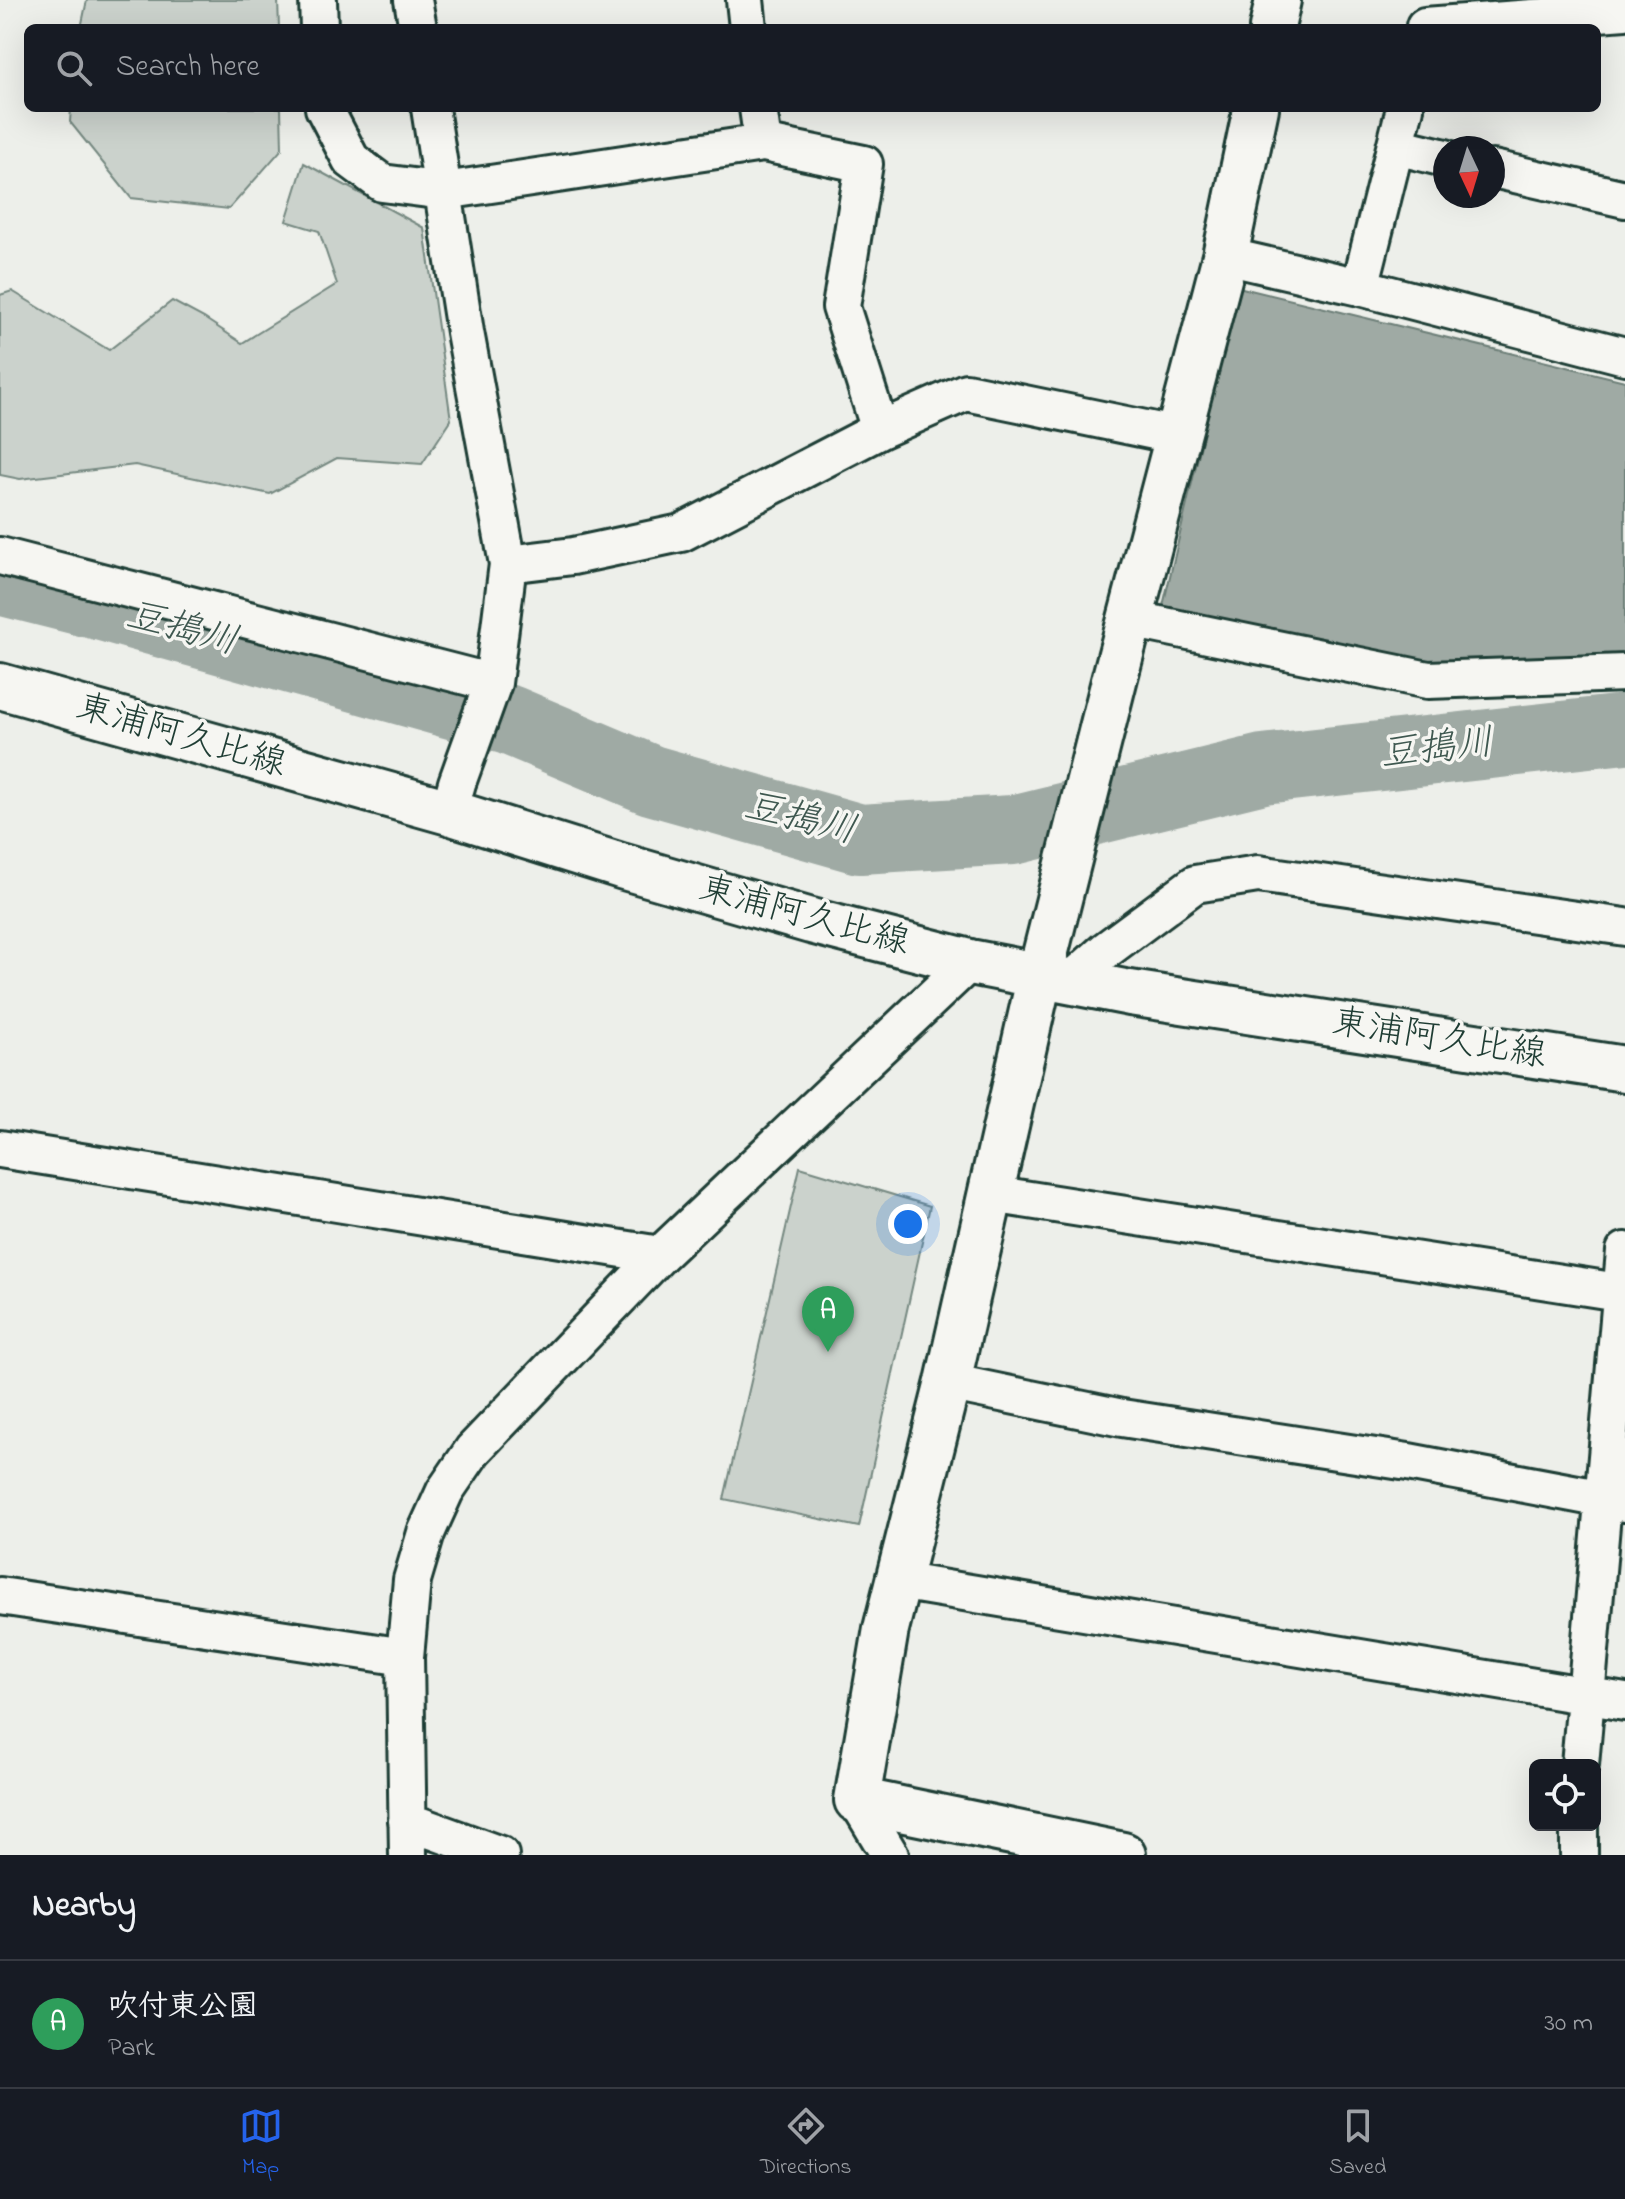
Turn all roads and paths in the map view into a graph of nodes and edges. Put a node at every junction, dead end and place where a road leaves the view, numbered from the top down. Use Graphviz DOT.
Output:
graph roads {
  1 [pos="318,0"];
  2 [pos="413,0"];
  3 [pos="745,0"];
  4 [pos="1278,0"];
  5 [pos="1625,11"];
  6 [pos="1427,18"];
  7 [pos="319,24"];
  8 [pos="417,24"];
  9 [pos="748,24"];
  10 [pos="1273,24"];
  11 [pos="326,112"];
  12 [pos="431,112"];
  13 [pos="1255,112"];
  14 [pos="1404,112"];
  15 [pos="760,125"];
  16 [pos="1396,146"];
  17 [pos="1433,155"];
  18 [pos="1505,172"];
  19 [pos="444,191"];
  20 [pos="1625,199"];
  21 [pos="1225,256"];
  22 [pos="1360,287"];
  23 [pos="1625,356"];
  24 [pos="880,430"];
  25 [pos="1179,436"];
  26 [pos="0,556"];
  27 [pos="508,564"];
  28 [pos="1130,619"];
  29 [pos="1625,673"];
  30 [pos="493,683"];
  31 [pos="0,686"];
  32 [pos="453,798"];
  33 [pos="1625,927"];
  34 [pos="970,962"];
  35 [pos="1052,971"];
  36 [pos="1625,1069"];
  37 [pos="0,1149"];
  38 [pos="991,1194"];
  39 [pos="1625,1251"];
  40 [pos="660,1255"];
  41 [pos="1623,1293"];
  42 [pos="948,1382"];
  43 [pos="1614,1502"];
  44 [pos="898,1581"];
  45 [pos="0,1596"];
  46 [pos="405,1657"];
  47 [pos="1586,1697"];
  48 [pos="1625,1702"];
  49 [pos="1581,1759"];
  50 [pos="857,1800"];
  51 [pos="1579,1831"];
  52 [pos="408,1838"];
  53 [pos="500,1855"];
  54 [pos="890,1855"];
  55 [pos="1123,1855"];
  56 [pos="1579,1855"];
  1 -- 7 [label="street"];
  2 -- 8 [label="street"];
  3 -- 9 [label="street"];
  4 -- 10 [label="street"];
  5 -- 6 [label="street"];
  11 -- 19 [label="street"];
  12 -- 19 [label="street"];
  13 -- 21 [label="street"];
  14 -- 16 [label="street"];
  15 -- 19 [label="street"];
  15 -- 24 [label="street"];
  16 -- 17 [label="street"];
  16 -- 22 [label="street"];
  18 -- 20 [label="street"];
  19 -- 27 [label="street"];
  21 -- 22 [label="street"];
  21 -- 25 [label="street"];
  22 -- 23 [label="street"];
  24 -- 25 [label="street"];
  24 -- 27 [label="street"];
  25 -- 28 [label="street"];
  26 -- 30 [label="street"];
  27 -- 30 [label="street"];
  28 -- 29 [label="street"];
  28 -- 35 [label="street"];
  30 -- 32 [label="street"];
  31 -- 32 [label="street, 東浦阿久比線"];
  32 -- 34 [label="street, 東浦阿久比線"];
  33 -- 35 [label="street"];
  34 -- 35 [label="street, 東浦阿久比線"];
  34 -- 40 [label="street"];
  35 -- 36 [label="street, 東浦阿久比線"];
  35 -- 38 [label="street"];
  37 -- 40 [label="street"];
  38 -- 41 [label="street"];
  38 -- 42 [label="street"];
  39 -- 41 [label="street"];
  40 -- 46 [label="street"];
  41 -- 43 [label="street"];
  42 -- 43 [label="street"];
  42 -- 44 [label="street"];
  43 -- 47 [label="street"];
  44 -- 47 [label="street"];
  44 -- 50 [label="street"];
  45 -- 46 [label="street"];
  46 -- 52 [label="street"];
  47 -- 48 [label="street"];
  47 -- 49 [label="street"];
  50 -- 54 [label="street"];
  50 -- 55 [label="street"];
  51 -- 56 [label="street"];
  52 -- 53 [label="street"];
}
